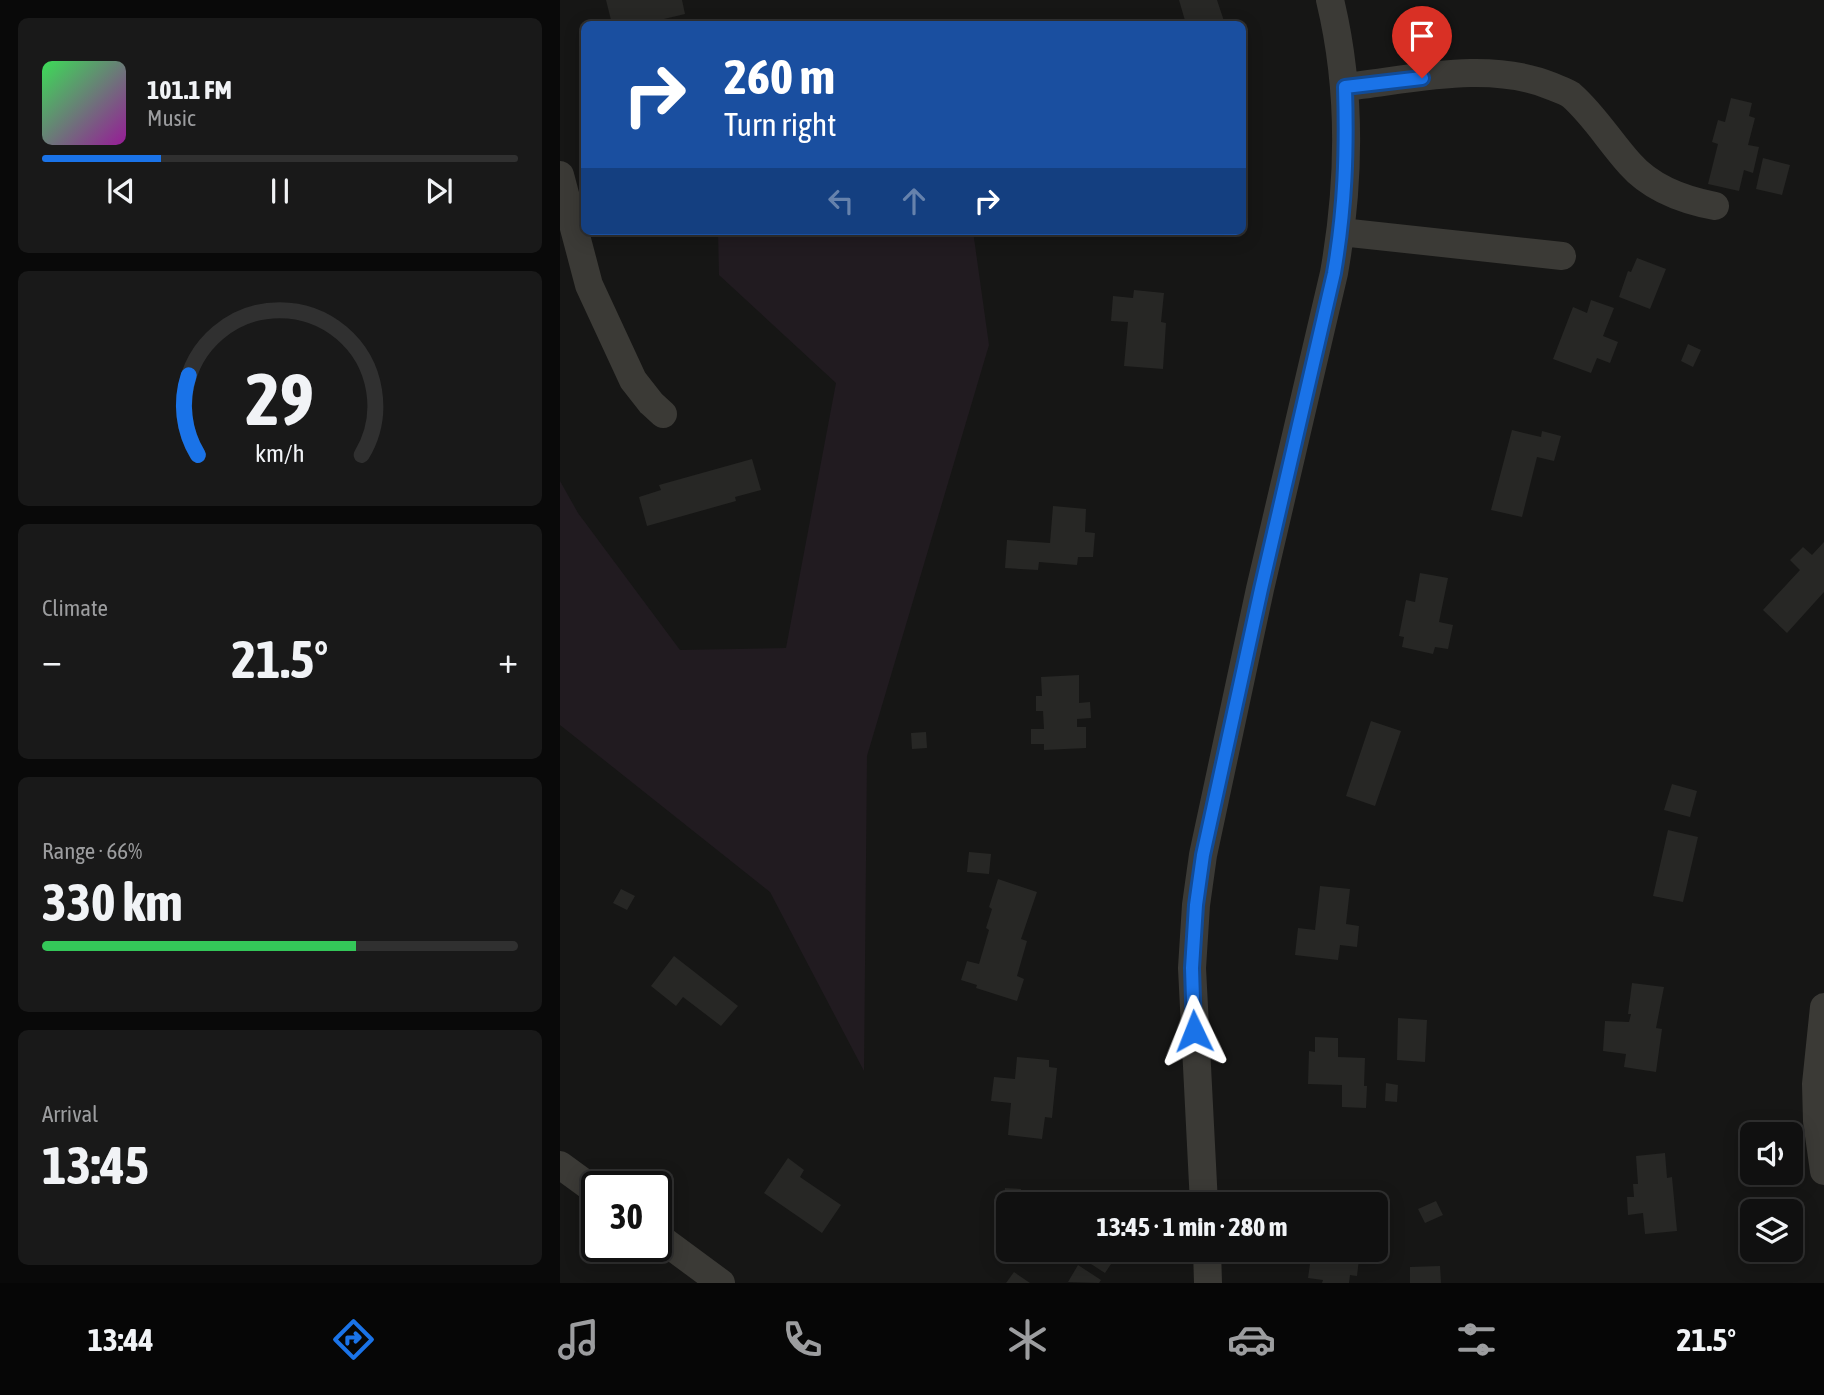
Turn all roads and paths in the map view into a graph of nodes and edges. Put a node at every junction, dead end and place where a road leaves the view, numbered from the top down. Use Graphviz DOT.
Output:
graph roads {
  1 [pos="1330,0"];
  2 [pos="1345,87"];
  3 [pos="560,175"];
  4 [pos="1715,206"];
  5 [pos="1341,232"];
  6 [pos="1562,256"];
  7 [pos="663,414"];
  8 [pos="1824,1007"];
  9 [pos="560,1165"];
  10 [pos="1824,1171"];
  11 [pos="581,1180"];
  12 [pos="1203,1192"];
  13 [pos="672,1248"];
  14 [pos="1207,1262"];
  15 [pos="721,1283"];
  16 [pos="1208,1283"];
  1 -- 2 [label="street"];
  2 -- 4 [label="street"];
  2 -- 5 [label="street"];
  3 -- 7 [label="street"];
  5 -- 6 [label="street"];
  5 -- 12 [label="street"];
  8 -- 10 [label="street"];
  9 -- 11 [label="street"];
  13 -- 15 [label="street"];
  14 -- 16 [label="street"];
}
